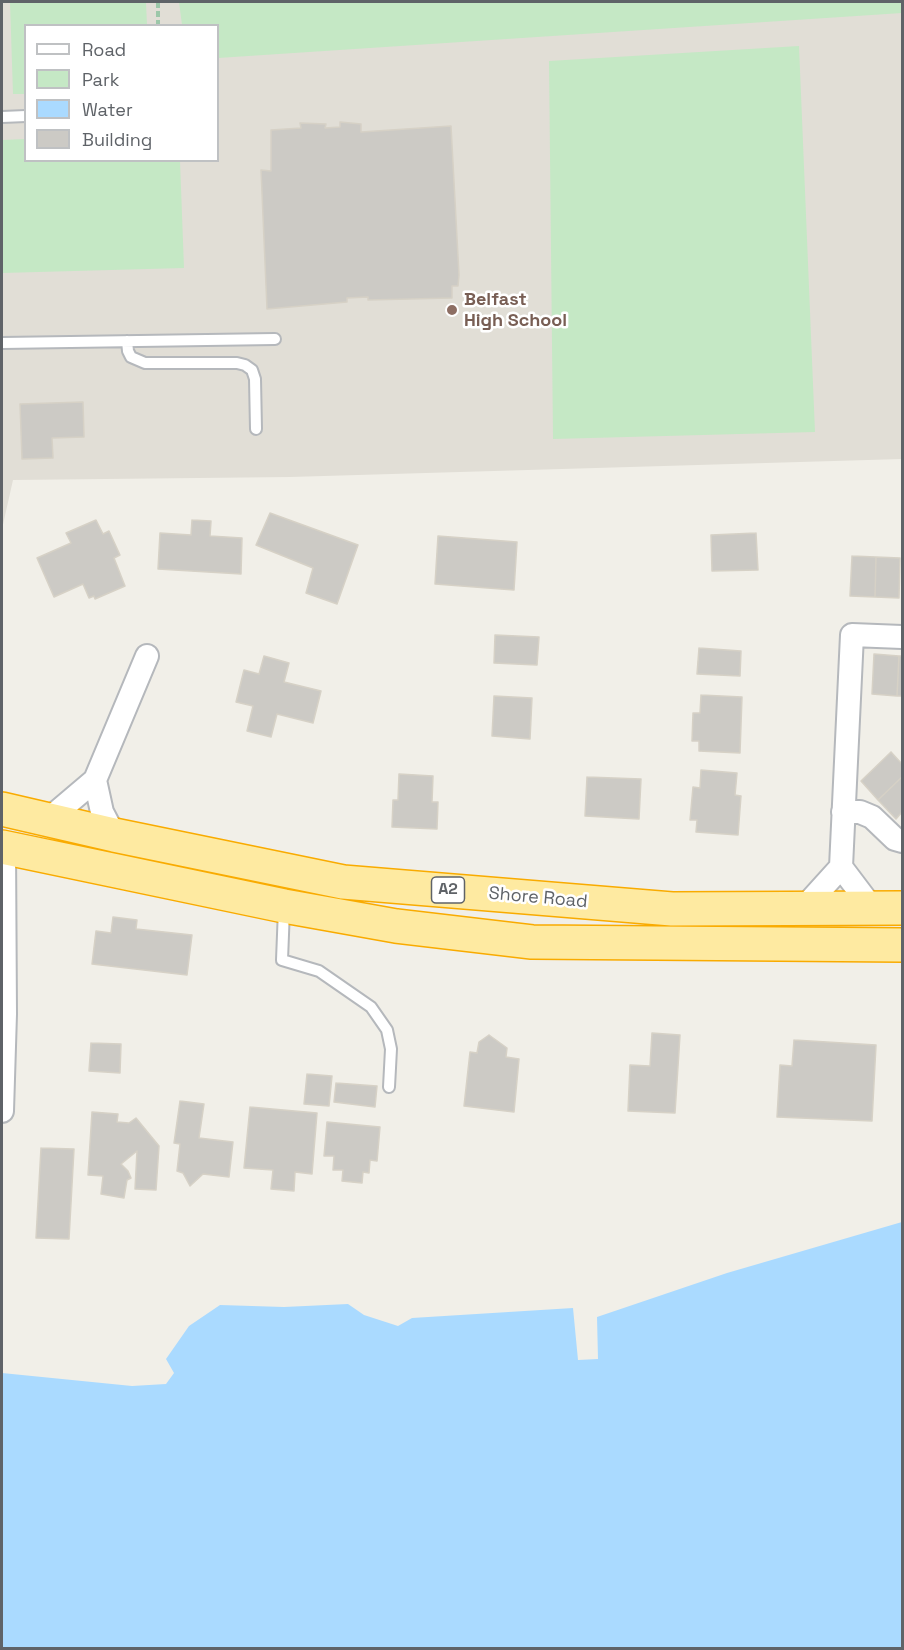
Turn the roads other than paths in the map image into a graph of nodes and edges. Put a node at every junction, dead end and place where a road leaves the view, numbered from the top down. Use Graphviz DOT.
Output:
graph roads {
  1 [pos="24,116"];
  2 [pos="2,117"];
  3 [pos="275,339"];
  4 [pos="127,340"];
  5 [pos="2,343"];
  6 [pos="256,429"];
  7 [pos="903,637"];
  8 [pos="147,657"];
  9 [pos="95,780"];
  10 [pos="2,809"];
  11 [pos="843,812"];
  12 [pos="49,819"];
  13 [pos="114,835"];
  14 [pos="903,841"];
  15 [pos="3,847"];
  16 [pos="841,867"];
  17 [pos="284,906"];
  18 [pos="887,908"];
  19 [pos="803,909"];
  20 [pos="903,945"];
  21 [pos="389,1087"];
  22 [pos="2,1111"];
  1 -- 2 [label="lane"];
  3 -- 4 [label="lane"];
  4 -- 5 [label="lane"];
  4 -- 6 [label="lane"];
  7 -- 11 [label="street"];
  8 -- 9 [label="street"];
  9 -- 12 [label="street"];
  9 -- 13 [label="street"];
  10 -- 12 [label="highway, Shore Road / A2"];
  11 -- 14 [label="street"];
  11 -- 16 [label="street"];
  12 -- 13 [label="highway, Shore Road / A2"];
  13 -- 19 [label="highway, Shore Road / A2"];
  15 -- 17 [label="highway, A2"];
  15 -- 22 [label="street"];
  16 -- 18 [label="street"];
  16 -- 19 [label="street"];
  17 -- 20 [label="highway, A2"];
  17 -- 21 [label="lane"];
  18 -- 19 [label="highway, Shore Road / A2"];
}
